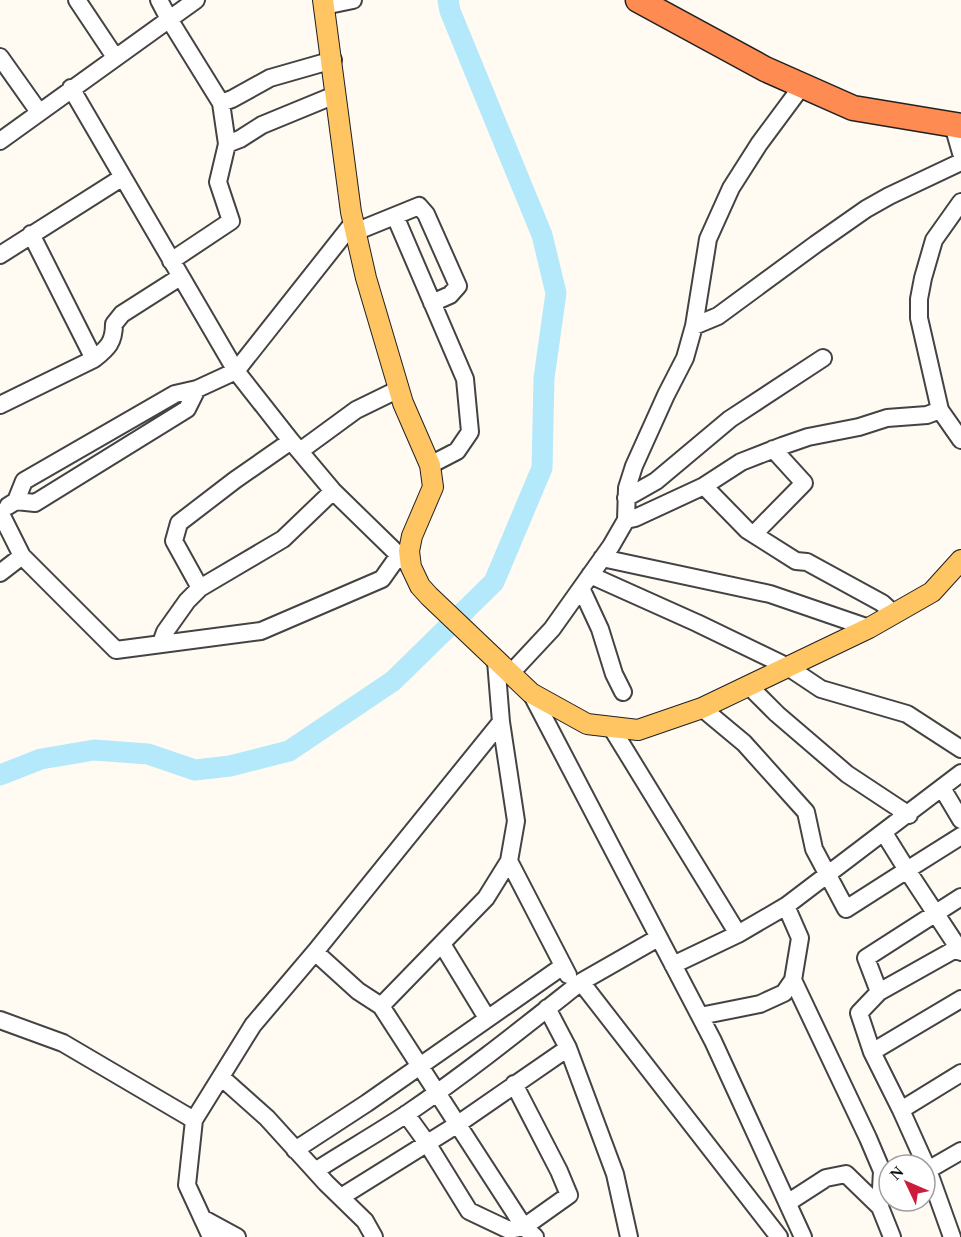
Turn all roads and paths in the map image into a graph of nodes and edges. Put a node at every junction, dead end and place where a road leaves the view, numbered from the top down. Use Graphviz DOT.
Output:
graph roads {
  1 [pos="77,0"];
  2 [pos="159,0"];
  3 [pos="196,0"];
  4 [pos="353,0"];
  5 [pos="638,0"];
  6 [pos="323,3"];
  7 [pos="169,19"];
  8 [pos="0,57"];
  9 [pos="115,57"];
  10 [pos="333,60"];
  11 [pos="802,86"];
  12 [pos="71,88"];
  13 [pos="335,96"];
  14 [pos="221,103"];
  15 [pos="39,112"];
  16 [pos="957,126"];
  17 [pos="0,141"];
  18 [pos="227,144"];
  19 [pos="961,153"];
  20 [pos="961,162"];
  21 [pos="123,177"];
  22 [pos="961,202"];
  23 [pos="395,216"];
  24 [pos="354,227"];
  25 [pos="31,234"];
  26 [pos="0,255"];
  27 [pos="171,261"];
  28 [pos="180,277"];
  29 [pos="432,303"];
  30 [pos="694,326"];
  31 [pos="94,358"];
  32 [pos="823,358"];
  33 [pos="236,371"];
  34 [pos="197,389"];
  35 [pos="399,389"];
  36 [pos="0,405"];
  37 [pos="939,410"];
  38 [pos="961,440"];
  39 [pos="295,446"];
  40 [pos="773,449"];
  41 [pos="430,465"];
  42 [pos="704,486"];
  43 [pos="333,491"];
  44 [pos="626,498"];
  45 [pos="16,501"];
  46 [pos="0,511"];
  47 [pos="626,520"];
  48 [pos="754,534"];
  49 [pos="22,556"];
  50 [pos="602,558"];
  51 [pos="961,560"];
  52 [pos="405,561"];
  53 [pos="0,573"];
  54 [pos="586,582"];
  55 [pos="200,588"];
  56 [pos="893,613"];
  57 [pos="870,628"];
  58 [pos="161,644"];
  59 [pos="496,661"];
  60 [pos="788,667"];
  61 [pos="749,686"];
  62 [pos="623,692"];
  63 [pos="531,693"];
  64 [pos="702,708"];
  65 [pos="501,722"];
  66 [pos="611,727"];
  67 [pos="961,749"];
  68 [pos="961,773"];
  69 [pos="942,788"];
  70 [pos="909,814"];
  71 [pos="961,820"];
  72 [pos="884,833"];
  73 [pos="961,836"];
  74 [pos="509,861"];
  75 [pos="907,870"];
  76 [pos="827,875"];
  77 [pos="961,897"];
  78 [pos="786,906"];
  79 [pos="935,914"];
  80 [pos="738,934"];
  81 [pos="658,938"];
  82 [pos="442,944"];
  83 [pos="960,948"];
  84 [pos="315,952"];
  85 [pos="673,965"];
  86 [pos="563,966"];
  87 [pos="793,980"];
  88 [pos="577,985"];
  89 [pos="879,992"];
  90 [pos="961,999"];
  91 [pos="381,1006"];
  92 [pos="548,1008"];
  93 [pos="700,1016"];
  94 [pos="487,1018"];
  95 [pos="0,1020"];
  96 [pos="568,1048"];
  97 [pos="872,1052"];
  98 [pos="421,1065"];
  99 [pos="961,1073"];
  100 [pos="221,1077"];
  101 [pos="514,1084"];
  102 [pos="437,1092"];
  103 [pos="901,1110"];
  104 [pos="406,1114"];
  105 [pos="194,1120"];
  106 [pos="458,1124"];
  107 [pos="428,1143"];
  108 [pos="296,1150"];
  109 [pos="961,1151"];
  110 [pos="920,1153"];
  111 [pos="877,1160"];
  112 [pos="937,1165"];
  113 [pos="315,1171"];
  114 [pos="937,1195"];
  115 [pos="341,1197"];
  116 [pos="786,1200"];
  117 [pos="877,1203"];
  118 [pos="883,1213"];
  119 [pos="202,1218"];
  120 [pos="529,1232"];
  121 [pos="211,1237"];
  122 [pos="237,1237"];
  123 [pos="374,1237"];
  124 [pos="629,1237"];
  125 [pos="779,1237"];
  126 [pos="803,1237"];
  127 [pos="892,1237"];
  128 [pos="952,1237"];
  1 -- 9 [label="street"];
  2 -- 7 [label="street"];
  3 -- 7 [label="street"];
  4 -- 6 [label="street"];
  5 -- 11 [label="highway"];
  6 -- 10 [label="main road"];
  7 -- 9 [label="street"];
  7 -- 14 [label="street"];
  8 -- 15 [label="street"];
  9 -- 12 [label="street"];
  10 -- 13 [label="main road"];
  10 -- 14 [label="street"];
  11 -- 16 [label="highway"];
  11 -- 30 [label="street"];
  12 -- 15 [label="street"];
  12 -- 21 [label="street"];
  13 -- 18 [label="street"];
  13 -- 24 [label="main road"];
  14 -- 18 [label="street"];
  15 -- 17 [label="street"];
  16 -- 19 [label="street"];
  18 -- 27 [label="street"];
  20 -- 30 [label="street"];
  21 -- 25 [label="street"];
  21 -- 27 [label="street"];
  22 -- 37 [label="street"];
  23 -- 24 [label="street"];
  23 -- 29 [label="street"];
  23 -- 29 [label="street"];
  24 -- 33 [label="street"];
  24 -- 35 [label="main road"];
  25 -- 26 [label="street"];
  25 -- 31 [label="street"];
  27 -- 28 [label="street"];
  28 -- 31 [label="street"];
  28 -- 33 [label="street"];
  29 -- 41 [label="street"];
  30 -- 44 [label="street"];
  31 -- 36 [label="street"];
  32 -- 44 [label="street"];
  33 -- 34 [label="street"];
  33 -- 39 [label="street"];
  34 -- 45 [label="street"];
  34 -- 45 [label="street"];
  35 -- 39 [label="street"];
  35 -- 41 [label="main road"];
  37 -- 38 [label="street"];
  37 -- 40 [label="street"];
  39 -- 43 [label="street"];
  39 -- 55 [label="street"];
  40 -- 42 [label="street"];
  40 -- 48 [label="street"];
  41 -- 52 [label="main road"];
  42 -- 47 [label="street"];
  42 -- 48 [label="street"];
  43 -- 52 [label="street"];
  43 -- 55 [label="street"];
  44 -- 47 [label="street"];
  45 -- 46 [label="street"];
  46 -- 49 [label="street"];
  47 -- 50 [label="street"];
  48 -- 56 [label="street"];
  49 -- 53 [label="street"];
  49 -- 58 [label="street"];
  50 -- 54 [label="street"];
  50 -- 57 [label="street"];
  51 -- 56 [label="main road"];
  52 -- 58 [label="street"];
  52 -- 59 [label="main road"];
  54 -- 59 [label="street"];
  54 -- 60 [label="street"];
  54 -- 62 [label="street"];
  55 -- 58 [label="street"];
  56 -- 57 [label="main road"];
  57 -- 60 [label="main road"];
  59 -- 63 [label="main road"];
  59 -- 65 [label="street"];
  60 -- 61 [label="main road"];
  60 -- 67 [label="street"];
  61 -- 64 [label="main road"];
  61 -- 70 [label="street"];
  63 -- 66 [label="main road"];
  63 -- 81 [label="street"];
  64 -- 66 [label="main road"];
  64 -- 76 [label="street"];
  65 -- 74 [label="street"];
  65 -- 84 [label="street"];
  66 -- 80 [label="street"];
  68 -- 69 [label="street"];
  69 -- 70 [label="street"];
  69 -- 71 [label="street"];
  70 -- 72 [label="street"];
  72 -- 75 [label="street"];
  72 -- 76 [label="street"];
  73 -- 75 [label="street"];
  74 -- 82 [label="street"];
  74 -- 86 [label="street"];
  75 -- 76 [label="street"];
  75 -- 79 [label="street"];
  76 -- 78 [label="street"];
  77 -- 79 [label="street"];
  78 -- 80 [label="street"];
  78 -- 87 [label="street"];
  79 -- 83 [label="street"];
  79 -- 89 [label="street"];
  80 -- 85 [label="street"];
  81 -- 85 [label="street"];
  81 -- 88 [label="street"];
  82 -- 91 [label="street"];
  82 -- 94 [label="street"];
  83 -- 89 [label="street"];
  84 -- 91 [label="street"];
  84 -- 100 [label="street"];
  85 -- 93 [label="street"];
  86 -- 88 [label="street"];
  86 -- 94 [label="street"];
  87 -- 93 [label="street"];
  87 -- 111 [label="street"];
  88 -- 92 [label="street"];
  88 -- 125 [label="street"];
  89 -- 97 [label="street"];
  90 -- 97 [label="street"];
  91 -- 98 [label="street"];
  92 -- 96 [label="street"];
  92 -- 102 [label="street"];
  93 -- 116 [label="street"];
  94 -- 98 [label="street"];
  95 -- 105 [label="street"];
  96 -- 101 [label="street"];
  96 -- 124 [label="street"];
  97 -- 103 [label="street"];
  98 -- 102 [label="street"];
  98 -- 108 [label="street"];
  99 -- 103 [label="street"];
  100 -- 105 [label="street"];
  100 -- 108 [label="street"];
  101 -- 106 [label="street"];
  101 -- 120 [label="street"];
  102 -- 104 [label="street"];
  102 -- 106 [label="street"];
  103 -- 110 [label="street"];
  104 -- 107 [label="street"];
  104 -- 113 [label="street"];
  105 -- 119 [label="street"];
  106 -- 107 [label="street"];
  106 -- 120 [label="street"];
  107 -- 115 [label="street"];
  107 -- 120 [label="street"];
  108 -- 113 [label="street"];
  109 -- 112 [label="street"];
  113 -- 115 [label="street"];
  114 -- 128 [label="street"];
  115 -- 123 [label="street"];
  116 -- 117 [label="street"];
  116 -- 126 [label="street"];
  118 -- 127 [label="street"];
  119 -- 121 [label="street"];
  119 -- 122 [label="street"];
}
